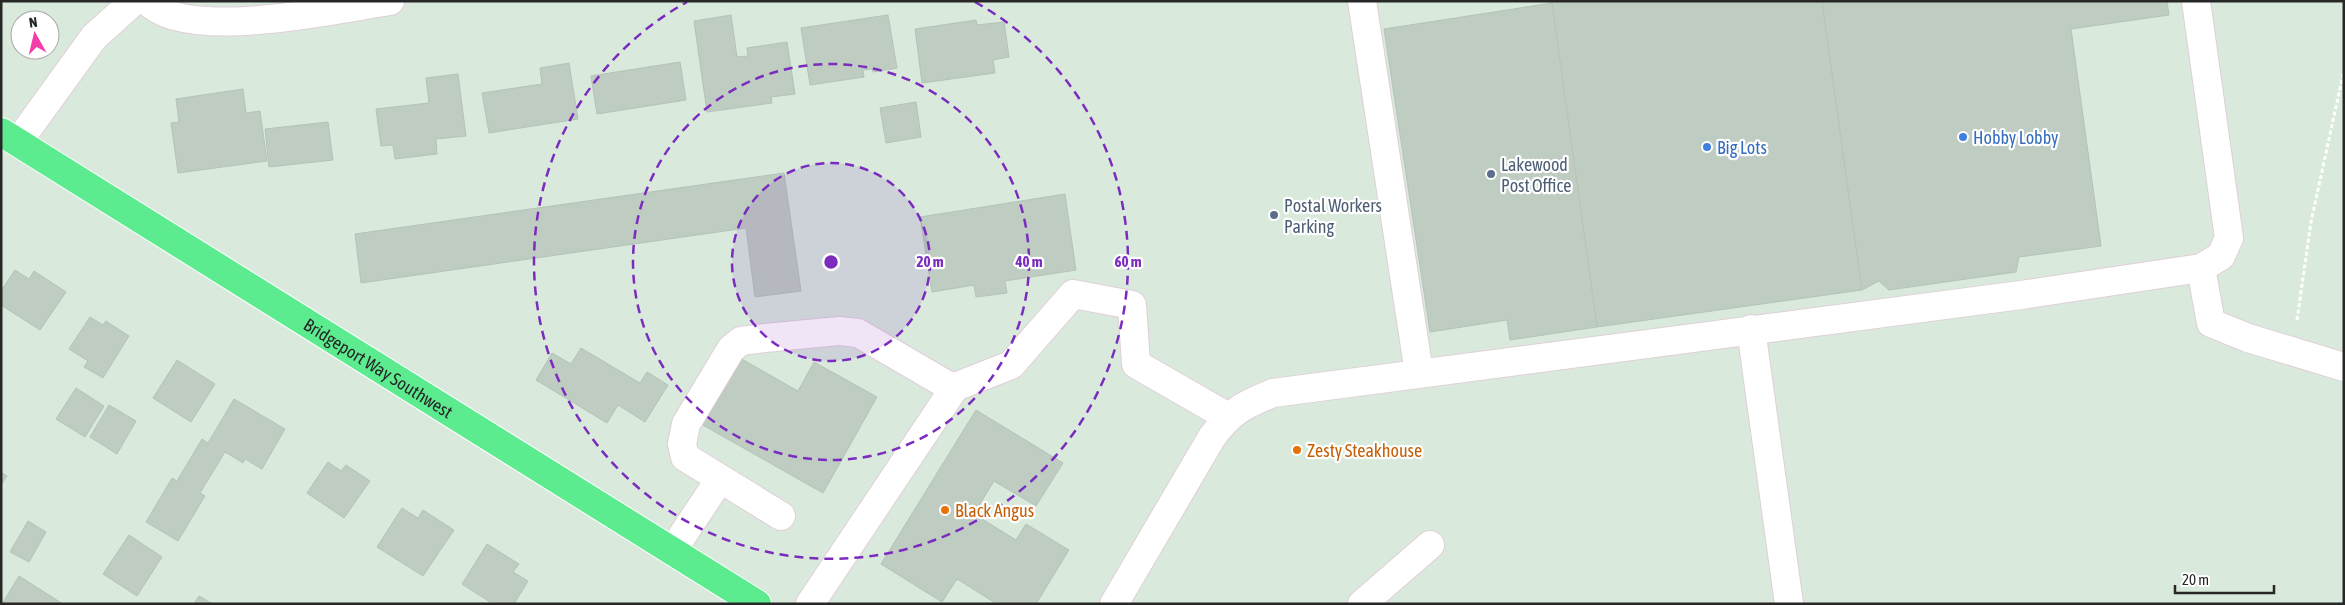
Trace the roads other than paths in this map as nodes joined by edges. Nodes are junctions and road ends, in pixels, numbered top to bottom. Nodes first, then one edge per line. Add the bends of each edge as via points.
1 (134, 1) edge
2 (147, 1) edge
3 (390, 1) edge
4 (1362, 1) edge
5 (2196, 1) edge
6 (9, 137) edge
7 (2201, 268) junction
8 (1751, 330) junction
9 (2344, 367) edge
10 (1419, 373) junction
11 (954, 389) junction
12 (1228, 417) junction
13 (720, 479) junction
14 (781, 516) dead end
15 (1430, 545) dead end
16 (672, 551) junction
17 (757, 604) edge
18 (810, 604) edge
19 (1114, 604) edge
20 (1362, 604) edge
21 (1789, 604) edge

1 - 6 street via 94,37
2 - 3 street via 173,17 203,22 234,22
4 - 10 street
5 - 7 street via 2229,238 2220,256
6 - 16 main road, Bridgeport Way Southwest
7 - 8 street
7 - 9 street via 2210,322 2248,338
8 - 10 street
8 - 21 street
10 - 12 street via 1273,393 1244,405
11 - 12 street via 1011,365 1073,294 1132,305 1136,364
11 - 13 street via 858,333 839,331 741,342 731,349 686,424 682,444 685,457
11 - 18 street
12 - 19 street via 1212,437
13 - 14 street
13 - 16 street
15 - 20 street
16 - 17 main road, Bridgeport Way Southwest

